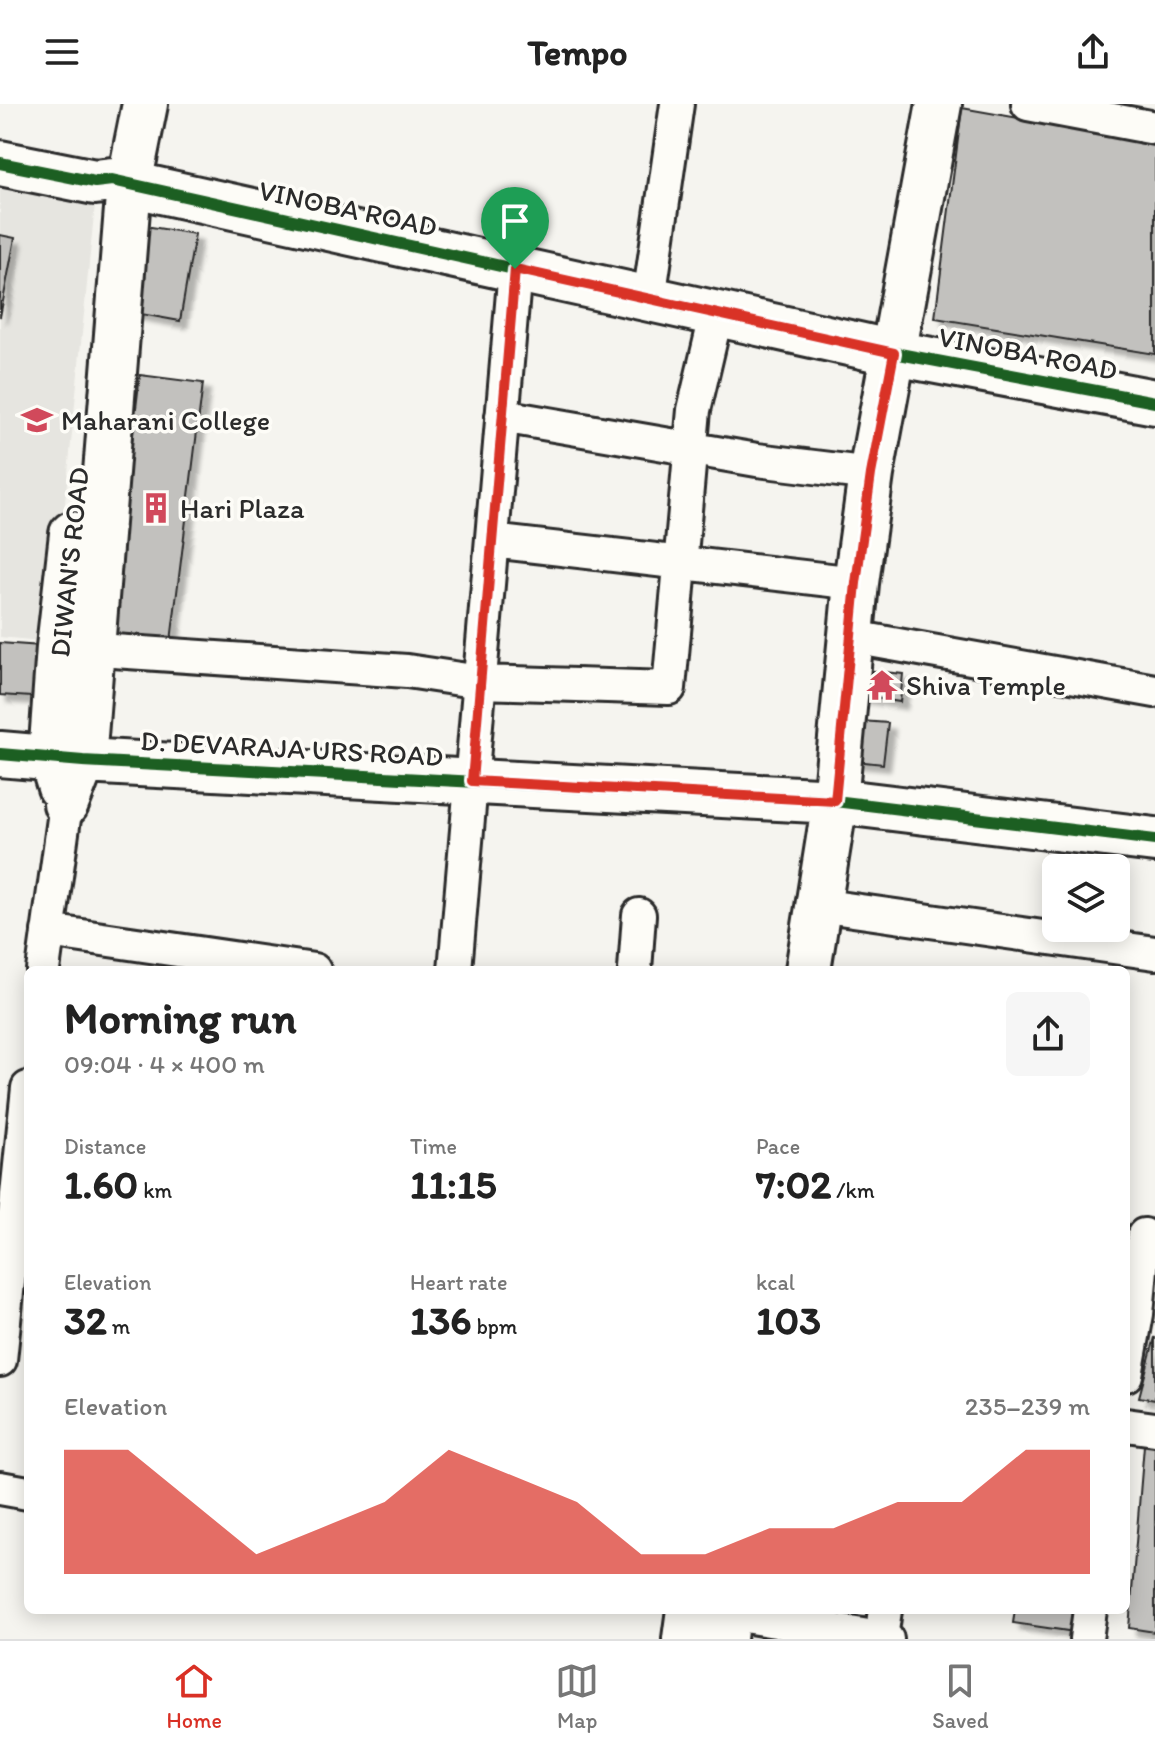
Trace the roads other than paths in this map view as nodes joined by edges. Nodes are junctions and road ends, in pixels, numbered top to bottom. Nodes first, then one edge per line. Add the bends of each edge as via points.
1 (118, 104) edge
2 (145, 104) edge
3 (677, 104) edge
4 (939, 104) edge
5 (1045, 106) edge
6 (1155, 128) edge
7 (0, 144) edge
8 (0, 163) edge
9 (121, 182) junction
10 (515, 269) junction
11 (649, 299) junction
12 (717, 312) junction
13 (894, 353) junction
14 (1155, 402) edge
15 (502, 416) junction
16 (690, 448) junction
17 (871, 474) junction
18 (492, 541) junction
19 (679, 563) junction
20 (856, 583) junction
21 (853, 637) junction
22 (75, 648) junction
23 (480, 682) junction
24 (1155, 691) edge
25 (0, 754) edge
26 (67, 760) junction
27 (472, 781) junction
28 (835, 801) junction
29 (66, 804) joint
30 (1155, 840) edge
31 (818, 905) junction
32 (639, 915) dead end
33 (48, 931) junction
34 (1155, 953) edge
35 (44, 966) edge
36 (287, 966) edge
37 (455, 966) edge
38 (635, 966) edge
39 (809, 966) edge
40 (24, 1127) edge
41 (1142, 1235) edge
42 (1146, 1315) edge
43 (0, 1360) edge
44 (1130, 1363) edge
45 (1130, 1426) edge
46 (1155, 1429) edge
47 (0, 1488) edge
48 (24, 1492) edge
49 (884, 1614) edge
50 (1089, 1614) edge
51 (715, 1617) edge
52 (881, 1638) edge
53 (685, 1639) edge
54 (887, 1639) edge
55 (1086, 1639) edge

1 - 9 street, DIWAN'S ROAD via 111,153
2 - 9 street
3 - 11 street
4 - 13 street
5 - 6 street
7 - 9 street, VINOBA ROAD via 99,165
8 - 9 street, VINOBA ROAD via 95,182
9 - 10 street, VINOBA ROAD
9 - 22 street, DIWAN'S ROAD
10 - 11 street, VINOBA ROAD
10 - 15 street
11 - 12 street, VINOBA ROAD
12 - 13 street, VINOBA ROAD
12 - 16 street
13 - 14 street, VINOBA ROAD
13 - 17 street
15 - 16 street
15 - 18 street
16 - 17 street
16 - 19 street
17 - 20 street
18 - 19 street
18 - 23 street
19 - 20 street
19 - 23 street via 669,688
20 - 21 street
21 - 24 street
21 - 28 street
22 - 23 street via 407,671
22 - 26 street, DIWAN'S ROAD
23 - 27 street
25 - 26 street, D. DEVARAJA URS ROAD
26 - 27 street, D. DEVARAJA URS ROAD
26 - 29 street, DIWAN'S ROAD
27 - 28 street, D. DEVARAJA URS ROAD
27 - 37 street
28 - 30 street, D. DEVARAJA URS ROAD
28 - 31 street
29 - 33 street
31 - 34 street
31 - 39 street
32 - 38 street
33 - 35 street
33 - 36 street
40 - 43 street
41 - 42 street
42 - 44 street
45 - 46 street
47 - 48 street
49 - 52 street
50 - 55 street
51 - 52 street
51 - 53 street
52 - 54 street

